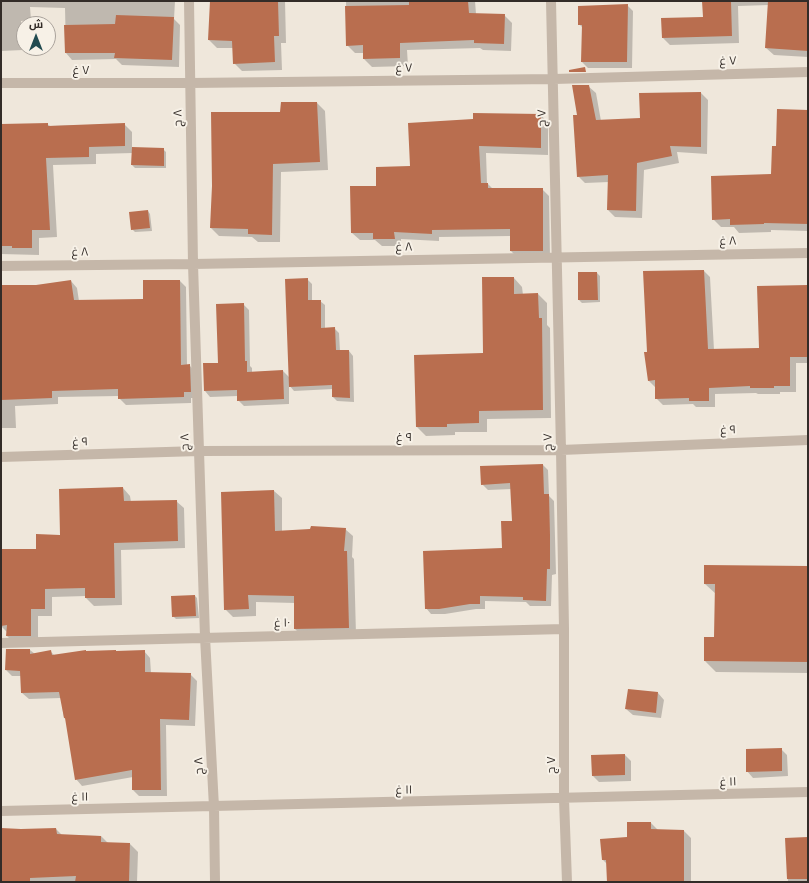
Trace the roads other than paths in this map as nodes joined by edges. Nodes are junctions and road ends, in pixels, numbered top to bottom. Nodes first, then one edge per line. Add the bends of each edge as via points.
1 (189, 1) edge
2 (551, 1) edge
3 (808, 72) edge
4 (554, 79) junction
5 (1, 83) edge
6 (190, 83) junction
7 (808, 253) edge
8 (557, 257) junction
9 (194, 264) junction
10 (1, 266) edge
11 (808, 440) edge
12 (561, 450) junction
13 (199, 452) junction
14 (1, 457) edge
15 (564, 630) junction
16 (205, 637) junction
17 (1, 643) edge
18 (808, 792) edge
19 (564, 799) junction
20 (214, 807) junction
21 (1, 812) edge
22 (215, 882) edge
23 (567, 882) edge

1 - 6 street, ٨ ج
2 - 4 street, ٧ ج
3 - 4 street, ٧ غ
4 - 6 street, ٧ غ
4 - 8 street, ٧ ج
5 - 6 street, ٧ غ
6 - 9 street, ٨ ج
7 - 8 street, ٨ غ
8 - 9 street, ٨ غ
8 - 12 street, ٧ ج
9 - 10 street, ٨ غ
9 - 13 street, ٨ ج
11 - 12 street, ٩ غ
12 - 13 street, ٩ غ
12 - 15 street, ٧ ج
13 - 14 street, ٩ غ
13 - 16 street, ٨ ج
15 - 16 street, ١٠ غ
15 - 19 street, ٧ ج
16 - 17 street, ١٠ غ
16 - 20 street, ٨ ج
18 - 19 street, ١١ غ
19 - 20 street, ١١ غ
19 - 23 street, ٧ ج
20 - 21 street, ١١ غ
20 - 22 street, ٨ ج

